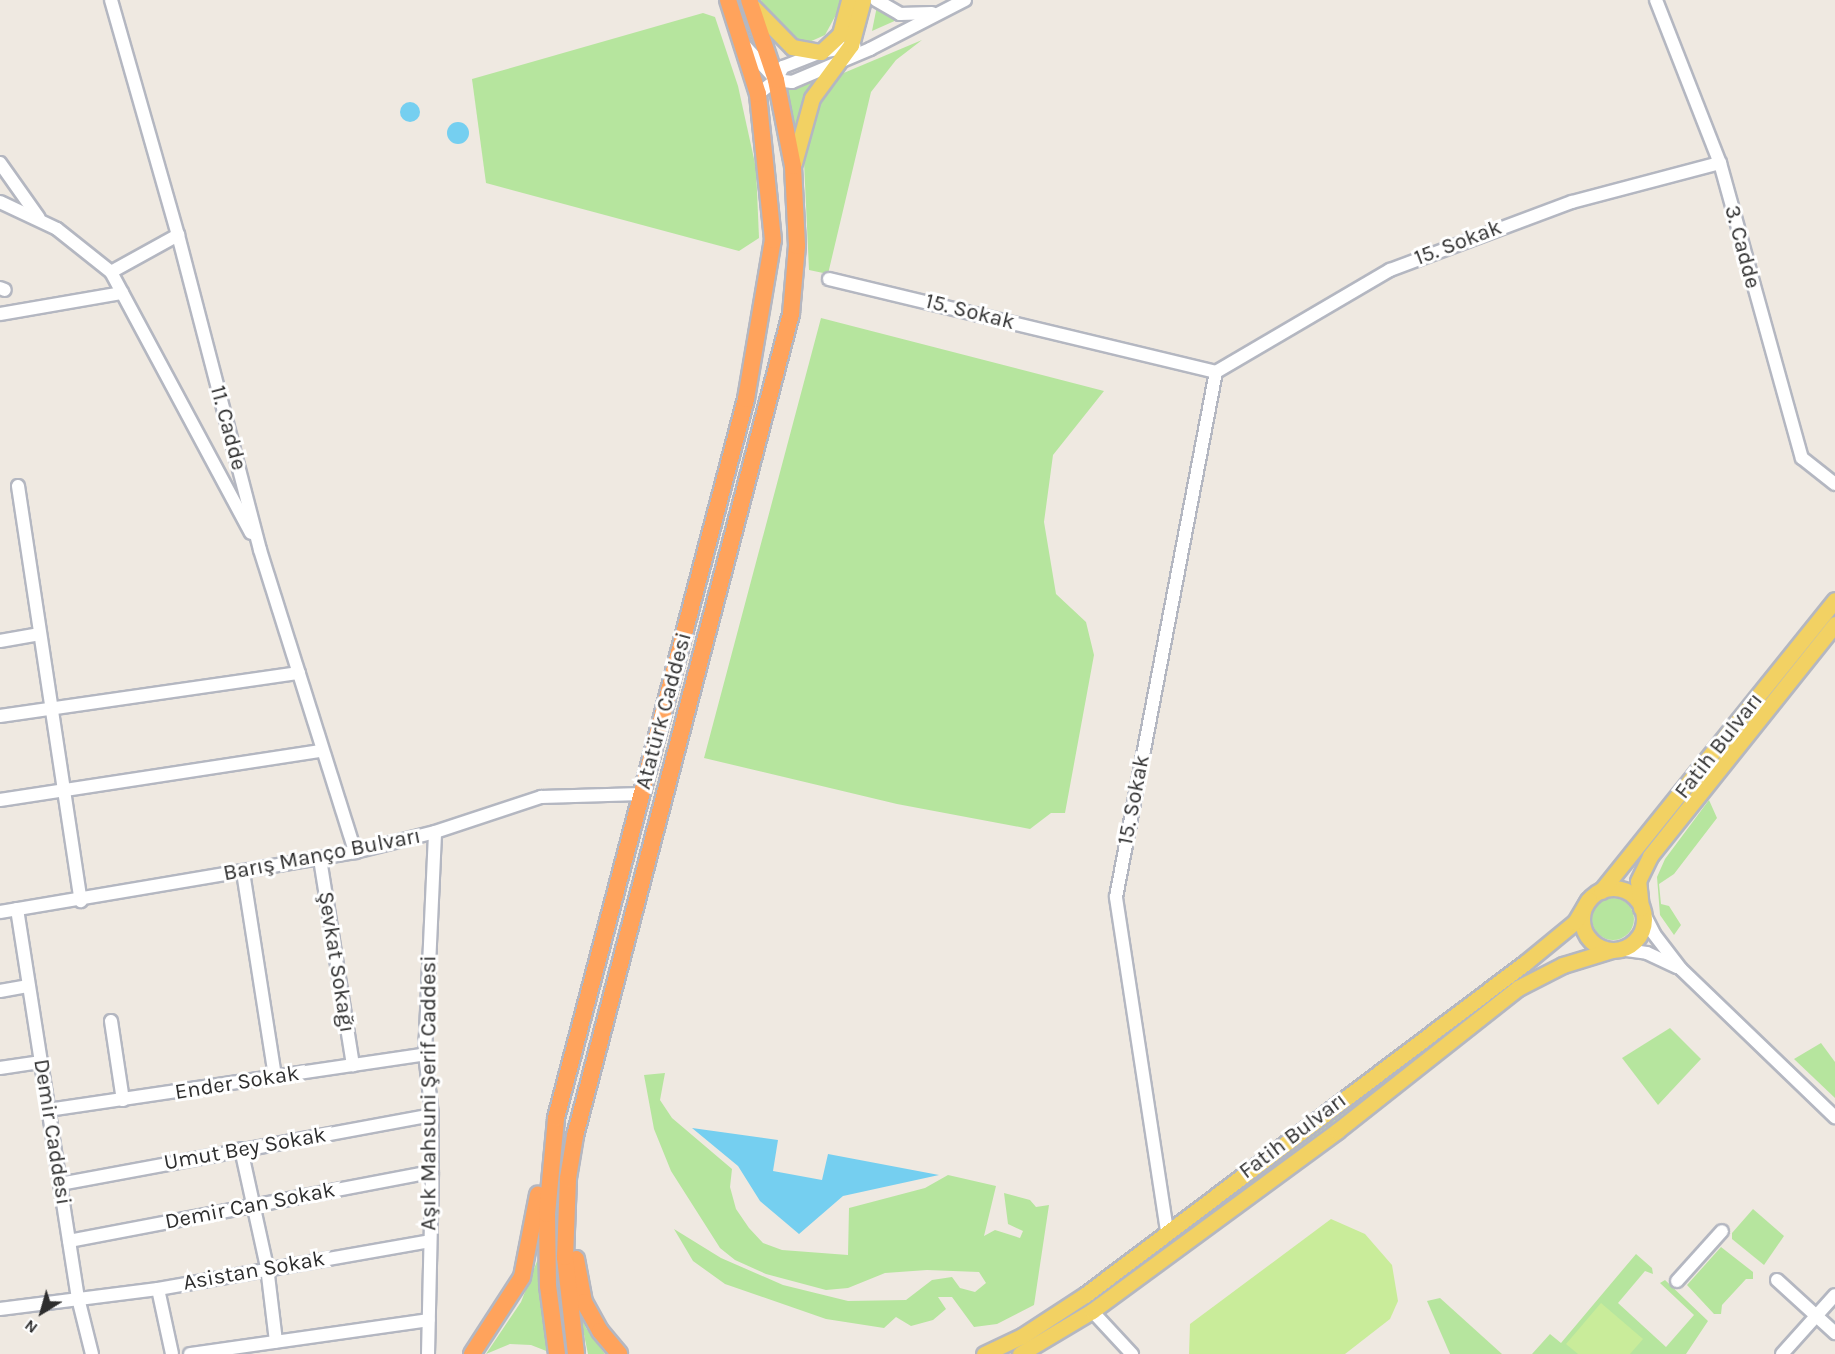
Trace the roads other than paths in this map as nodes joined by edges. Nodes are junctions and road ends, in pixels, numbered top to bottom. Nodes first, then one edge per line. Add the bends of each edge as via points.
1 (111, 0) edge
2 (728, 0) edge
3 (849, 0) edge
4 (863, 0) edge
5 (876, 0) edge
6 (965, 0) edge
7 (1656, 0) edge
8 (749, 2) edge
9 (936, 12) junction
10 (846, 39) junction
11 (745, 46) junction
12 (870, 49) junction
13 (821, 52) junction
14 (834, 66) junction
15 (776, 80) junction
16 (758, 94) junction
17 (0, 163) edge
18 (1720, 163) junction
19 (793, 166) junction
20 (0, 202) edge
21 (40, 218) junction
22 (178, 235) junction
23 (111, 272) junction
24 (829, 279) dead end
25 (123, 293) junction
26 (0, 314) edge
27 (1216, 372) junction
28 (1835, 484) edge
29 (18, 486) dead end
30 (260, 550) junction
31 (1835, 600) edge
32 (1835, 624) edge
33 (38, 634) junction
34 (0, 641) edge
35 (299, 673) junction
36 (50, 710) junction
37 (0, 716) edge
38 (322, 751) junction
39 (63, 789) junction
40 (641, 794) junction
41 (0, 800) edge
42 (435, 832) junction
43 (355, 852) junction
44 (320, 859) junction
45 (243, 872) junction
46 (1601, 891) junction
47 (1588, 900) junction
48 (81, 902) junction
49 (1641, 908) junction
50 (17, 909) junction
51 (0, 912) edge
52 (1615, 949) junction
53 (1681, 969) junction
54 (29, 986) junction
55 (0, 991) edge
56 (111, 1021) dead end
57 (424, 1054) junction
58 (40, 1062) junction
59 (353, 1065) junction
60 (0, 1068) edge
61 (275, 1077) junction
62 (123, 1100) junction
63 (48, 1110) junction
64 (432, 1115) junction
65 (1835, 1117) edge
66 (556, 1118) junction
67 (575, 1136) junction
68 (241, 1149) junction
69 (432, 1172) junction
70 (60, 1184) junction
71 (251, 1205) junction
72 (1722, 1230) dead end
73 (1167, 1231) junction
74 (69, 1241) junction
75 (430, 1241) junction
76 (267, 1267) junction
77 (1777, 1280) dead end
78 (1677, 1281) dead end
79 (158, 1289) junction
80 (1835, 1295) edge
81 (78, 1298) junction
82 (0, 1309) edge
83 (1092, 1311) junction
84 (1817, 1316) junction
85 (429, 1320) junction
86 (1835, 1333) edge
87 (276, 1341) junction
88 (92, 1354) edge
89 (172, 1354) edge
90 (190, 1354) edge
91 (428, 1354) edge
92 (472, 1354) edge
93 (556, 1354) edge
94 (576, 1354) edge
95 (619, 1354) edge
96 (984, 1354) edge
97 (1020, 1354) edge
98 (1132, 1354) edge
99 (1782, 1354) edge

1 - 22 street, 11. Cadde
2 - 11 highway
3 - 10 main road
4 - 10 main road
5 - 9 street via 900,14
6 - 9 street
7 - 18 street, 3. Cadde
8 - 13 main road via 775,34 792,47
8 - 15 highway, Atatürk Caddesi
9 - 12 street
10 - 12 street
10 - 13 main road
10 - 14 main road
11 - 15 street
11 - 16 highway
12 - 14 street
13 - 15 street via 783,67
14 - 15 street via 792,82
14 - 19 main road via 812,98
15 - 16 street
15 - 19 highway, Atatürk Caddesi
16 - 40 highway via 773,240 764,297 746,399
17 - 21 street
18 - 27 street, 15. Sokak via 1572,202 1390,270
18 - 28 street, 3. Cadde via 1802,458
19 - 67 highway, Atatürk Caddesi via 796,246 791,314
20 - 21 street
21 - 23 street
22 - 23 street
22 - 30 street, 11. Cadde
23 - 25 street
24 - 27 street, 15. Sokak
25 - 26 street
25 - 30 street
27 - 73 street, 15. Sokak via 1116,897
29 - 33 street
30 - 35 street, 11. Cadde
31 - 46 main road, Fatih Bulvarı
32 - 49 main road via 1650,856 1638,881
33 - 34 street
33 - 36 street
35 - 36 street
35 - 38 street, 11. Cadde
36 - 37 street
36 - 39 street
38 - 39 street via 89,789
38 - 43 street, 11. Cadde
39 - 41 street
39 - 48 street
40 - 42 street, Barış Manço Bulvarı via 541,797
40 - 66 highway
42 - 43 street, Barış Manço Bulvarı
42 - 57 street, Aşık Mahsuni Şerif Caddesi
43 - 44 street, Barış Manço Bulvarı
44 - 45 street, Barış Manço Bulvarı
44 - 59 street, Şevkat Sokağı
45 - 48 street, Barış Manço Bulvarı
45 - 61 street
46 - 47 main road
46 - 49 main road via 1623,890
47 - 52 main road via 1582,919 1584,931 1593,943
47 - 73 main road, Fatih Bulvarı via 1575,922 1525,963
48 - 50 street, Barış Manço Bulvarı
49 - 52 main road via 1643,921 1638,936
49 - 53 street via 1654,934
50 - 51 street, Barış Manço Bulvarı
50 - 54 street, Demir Caddesi
52 - 53 street via 1647,953
52 - 83 main road, Fatih Bulvarı via 1563,965 1518,988 1384,1096
53 - 65 street
54 - 55 street
54 - 58 street, Demir Caddesi
56 - 62 street
57 - 59 street, Ender Sokak
57 - 64 street, Aşık Mahsuni Şerif Caddesi
58 - 60 street
58 - 63 street, Demir Caddesi
59 - 61 street, Ender Sokak
61 - 62 street, Ender Sokak
62 - 63 street, Ender Sokak
63 - 70 street, Demir Caddesi
64 - 68 street, Umut Bey Sokak
64 - 69 street, Aşık Mahsuni Şerif Caddesi
66 - 92 highway via 545,1155 522,1277
66 - 93 highway via 547,1214 548,1286
67 - 94 highway, Atatürk Caddesi via 568,1178 565,1257
67 - 95 highway via 578,1282 590,1315
68 - 70 street, Umut Bey Sokak
68 - 71 street
69 - 71 street, Demir Can Sokak
69 - 75 street, Aşık Mahsuni Şerif Caddesi
70 - 74 street, Demir Caddesi
71 - 74 street, Demir Can Sokak
71 - 76 street
72 - 78 street
73 - 96 main road, Fatih Bulvarı via 1084,1295 1022,1336
74 - 81 street, Demir Caddesi
75 - 76 street, Asistan Sokak
75 - 85 street, Aşık Mahsuni Şerif Caddesi
76 - 79 street, Asistan Sokak
76 - 87 street
77 - 84 street
79 - 81 street, Asistan Sokak
79 - 89 street
80 - 84 street
81 - 82 street, Asistan Sokak
81 - 88 street, Demir Caddesi
83 - 97 main road, Fatih Bulvarı
83 - 98 street
84 - 86 street
84 - 99 street
85 - 87 street
85 - 91 street, Aşık Mahsuni Şerif Caddesi
87 - 90 street

